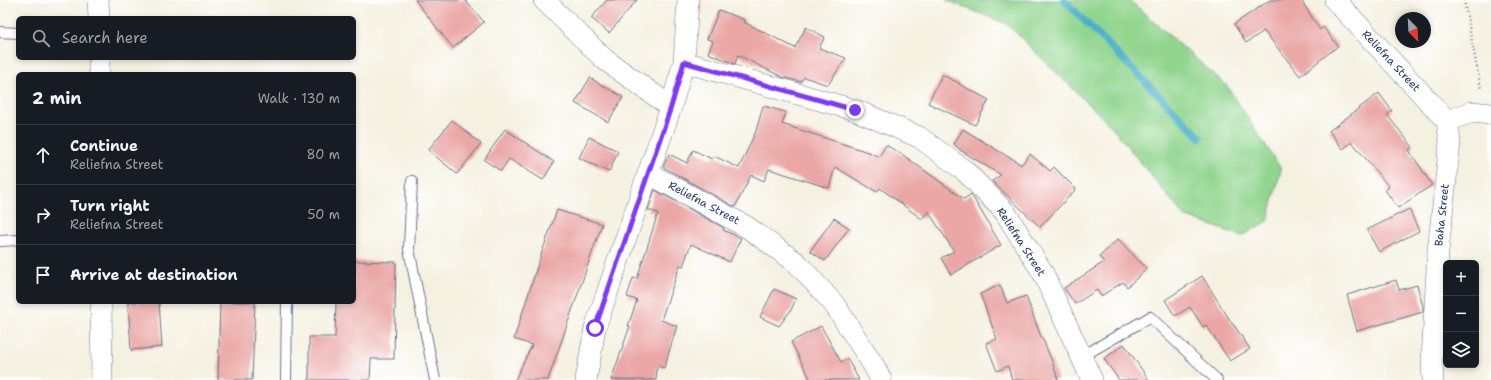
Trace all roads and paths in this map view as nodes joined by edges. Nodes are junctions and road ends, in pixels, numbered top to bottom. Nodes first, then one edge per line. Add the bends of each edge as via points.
1 (98, 0) edge
2 (544, 0) edge
3 (688, 0) edge
4 (1335, 0) edge
5 (1464, 0) edge
6 (98, 16) edge
7 (0, 32) edge
8 (16, 33) edge
9 (99, 60) edge
10 (684, 62) junction
11 (99, 72) edge
12 (1482, 93) dead end
13 (671, 107) junction
14 (1491, 114) edge
15 (1447, 121) junction
16 (648, 173) junction
17 (412, 181) dead end
18 (16, 240) edge
19 (0, 241) edge
20 (101, 304) edge
21 (287, 304) edge
22 (1081, 358) junction
23 (102, 380) edge
24 (286, 380) edge
25 (434, 380) edge
26 (586, 380) edge
27 (881, 380) edge
28 (1092, 380) edge
29 (1217, 380) edge
30 (1432, 380) edge

1 - 6 street
2 - 13 street via 604,59
3 - 10 street
4 - 15 street, Reliefna Street
5 - 12 path
7 - 8 lane
9 - 11 street
10 - 13 street
10 - 22 street, Reliefna Street via 855,110 919,137 965,171 1004,212 1043,273
13 - 16 street
14 - 15 street via 1472,112
15 - 30 street, Baha Street via 1450,142 1438,251
16 - 26 street via 595,328
16 - 27 street, Reliefna Street via 747,227 797,263 834,304
17 - 25 lane via 409,249
18 - 19 lane
20 - 23 street
21 - 24 lane
22 - 28 street, Reliefna Street
22 - 29 lane via 1150,317

